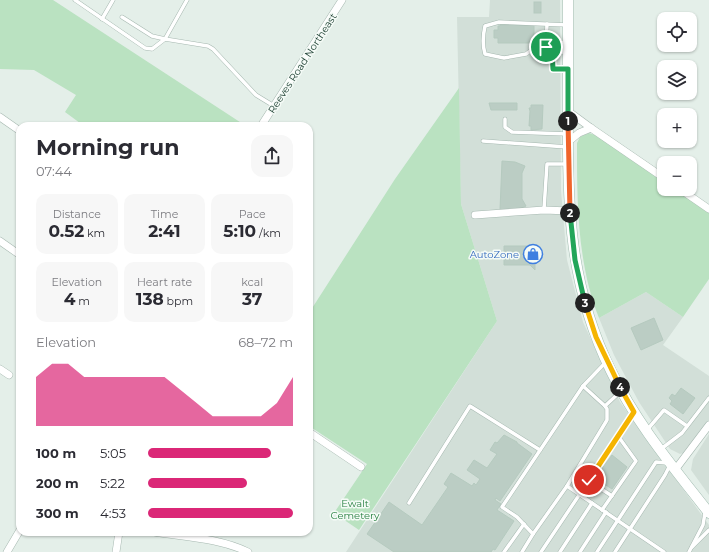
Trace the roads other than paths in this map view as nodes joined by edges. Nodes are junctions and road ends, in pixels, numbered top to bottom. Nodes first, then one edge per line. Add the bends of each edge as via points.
1 (75, 0) edge
2 (113, 0) edge
3 (188, 0) edge
4 (342, 0) edge
5 (568, 0) edge
6 (122, 17) dead end
7 (102, 19) junction
8 (548, 24) junction
9 (568, 25) junction
10 (165, 39) junction
11 (546, 47) junction
12 (568, 47) junction
13 (552, 52) junction
14 (568, 69) junction
15 (274, 106) junction
16 (568, 111) junction
17 (0, 117) edge
18 (505, 119) dead end
19 (264, 122) edge
20 (16, 128) edge
21 (591, 128) junction
22 (483, 141) dead end
23 (568, 141) junction
24 (568, 164) junction
25 (657, 173) edge
26 (690, 196) edge
27 (709, 209) edge
28 (544, 210) junction
29 (569, 211) junction
30 (475, 215) dead end
31 (0, 241) edge
32 (16, 252) edge
33 (606, 361) junction
34 (0, 369) edge
35 (9, 375) dead end
36 (583, 386) junction
37 (621, 391) junction
38 (709, 398) edge
39 (605, 406) junction
40 (634, 412) junction
41 (709, 425) edge
42 (687, 426) junction
43 (647, 430) junction
44 (313, 435) edge
45 (618, 436) junction
46 (661, 449) junction
47 (540, 450) junction
48 (673, 466) junction
49 (360, 467) dead end
50 (589, 480) junction
51 (567, 486) junction
52 (579, 495) junction
53 (612, 496) junction
54 (410, 503) dead end
55 (592, 503) junction
56 (701, 503) junction
57 (602, 510) junction
58 (606, 512) junction
59 (709, 513) edge
60 (618, 520) junction
61 (524, 524) junction
62 (630, 529) junction
63 (709, 530) edge
64 (534, 534) junction
65 (16, 536) edge
66 (118, 536) edge
67 (181, 536) edge
68 (690, 550) edge
69 (7, 552) edge
70 (116, 552) edge
71 (248, 552) edge
72 (504, 552) edge
73 (522, 552) edge
74 (541, 552) edge
75 (560, 552) edge
76 (580, 552) edge
77 (597, 552) edge
78 (615, 552) edge
79 (664, 552) edge

1 - 7 lane
2 - 7 lane
3 - 10 lane
4 - 15 street, Reeves Road Northeast
5 - 9 main road
6 - 10 lane via 152,36
7 - 10 lane via 145,48 152,49
8 - 9 lane
8 - 11 lane
8 - 11 lane via 499,22 486,26 483,34 485,54 504,58 526,54 533,48
9 - 12 main road
10 - 15 lane via 213,49 256,95
11 - 12 lane via 550,43
11 - 13 lane
12 - 13 lane
12 - 14 main road
13 - 14 lane via 553,69
14 - 16 main road
15 - 19 street, Reeves Road Northeast
16 - 21 street
16 - 23 main road
17 - 20 street
18 - 23 lane via 505,127 512,132
21 - 23 street
21 - 25 street
22 - 23 lane
23 - 24 main road
24 - 28 lane via 546,164
24 - 29 main road
26 - 27 street
28 - 29 street
28 - 30 street
29 - 33 main road via 580,286
31 - 32 street
33 - 36 lane
33 - 37 main road
34 - 35 street
36 - 39 lane
36 - 47 lane
37 - 39 lane
37 - 40 main road
38 - 42 lane
39 - 51 lane via 608,415 604,426
40 - 43 main road
40 - 45 lane
41 - 48 street
42 - 43 lane via 664,410
42 - 46 lane
43 - 46 main road
44 - 49 street
45 - 50 lane
45 - 53 lane via 636,461
46 - 48 main road
47 - 54 lane via 470,406
47 - 61 lane via 502,507
48 - 56 main road
48 - 60 lane via 656,462
48 - 62 lane
50 - 52 lane
50 - 53 lane
51 - 52 lane
51 - 64 lane
52 - 55 lane
52 - 74 lane
53 - 57 lane
55 - 57 lane
55 - 75 lane
56 - 59 main road
56 - 68 lane via 705,519
57 - 58 lane
58 - 60 lane
58 - 76 lane
60 - 62 lane
60 - 77 lane
61 - 64 lane
61 - 72 lane
62 - 78 lane
62 - 79 lane
63 - 68 lane
64 - 73 lane
65 - 69 street
66 - 70 street
67 - 71 street via 215,541

